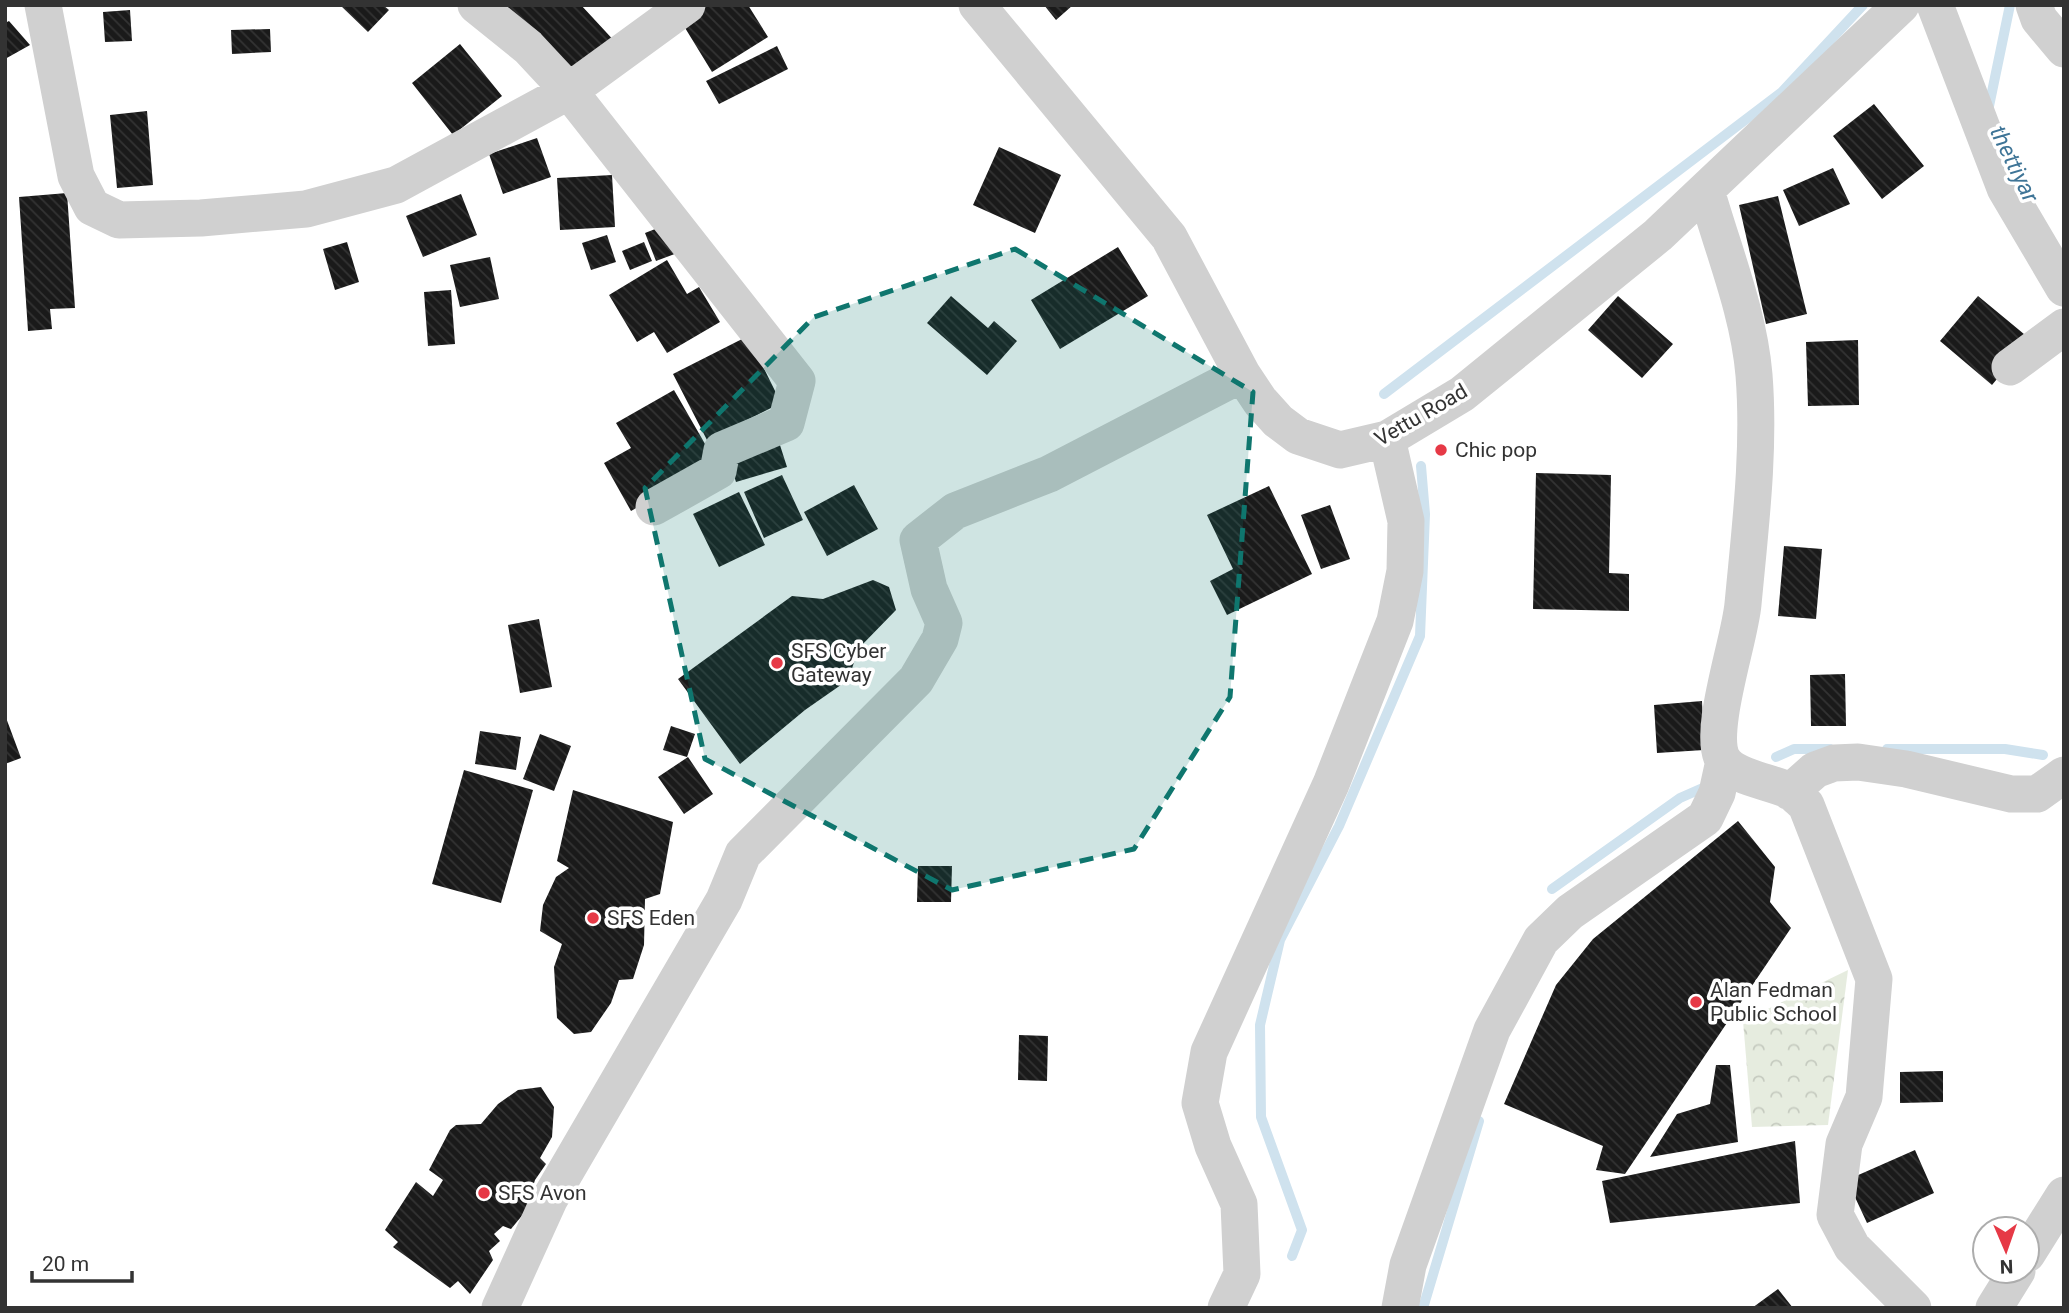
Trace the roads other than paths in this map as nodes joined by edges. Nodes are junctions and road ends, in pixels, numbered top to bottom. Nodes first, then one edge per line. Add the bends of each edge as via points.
1 (43, 5) edge
2 (476, 5) edge
3 (687, 5) edge
4 (977, 5) edge
5 (1901, 5) edge
6 (1935, 5) edge
7 (2035, 5) edge
8 (2064, 48) edge
9 (569, 90) junction
10 (1706, 190) junction
11 (2064, 288) edge
12 (2064, 327) edge
13 (2010, 367) dead end
14 (1242, 374) junction
15 (1387, 439) junction
16 (654, 507) dead end
17 (1724, 761) junction
18 (2064, 775) edge
19 (1790, 792) junction
20 (2064, 1195) edge
21 (2041, 1232) edge
22 (2008, 1285) edge
23 (500, 1308) edge
24 (1226, 1308) edge
25 (1400, 1308) edge
26 (1913, 1308) edge
27 (1994, 1308) edge

1 - 9 street via 76,176 92,207 119,220 306,209 396,185
2 - 9 street via 528,47
3 - 9 street
4 - 14 street, Vettu Road via 1169,237
5 - 10 street, Vettu Road
6 - 11 street via 2006,188
7 - 8 street via 2039,19
9 - 16 street via 797,381 786,423 722,450 718,471
10 - 15 street, Vettu Road via 1462,394
10 - 17 street via 1741,309 1754,374 1753,505 1741,622 1719,721 1717,742
12 - 13 street
14 - 15 street, Vettu Road via 1278,421 1318,445 1340,450
14 - 23 street via 1049,474 955,512 918,540 929,589 944,623 940,639 916,680 743,854 724,900 549,1200
15 - 24 street via 1406,521 1405,571 1395,621 1331,784 1209,1052 1200,1103 1213,1146 1240,1204 1242,1273
17 - 19 street via 1739,772
17 - 25 street via 1705,818 1570,912 1541,940 1492,1030 1409,1265
18 - 19 street via 2037,794 2011,794 1906,769 1834,763 1815,770
19 - 26 street via 1806,805 1874,979 1864,1097 1844,1144 1835,1215 1852,1247
20 - 21 street
22 - 27 street

